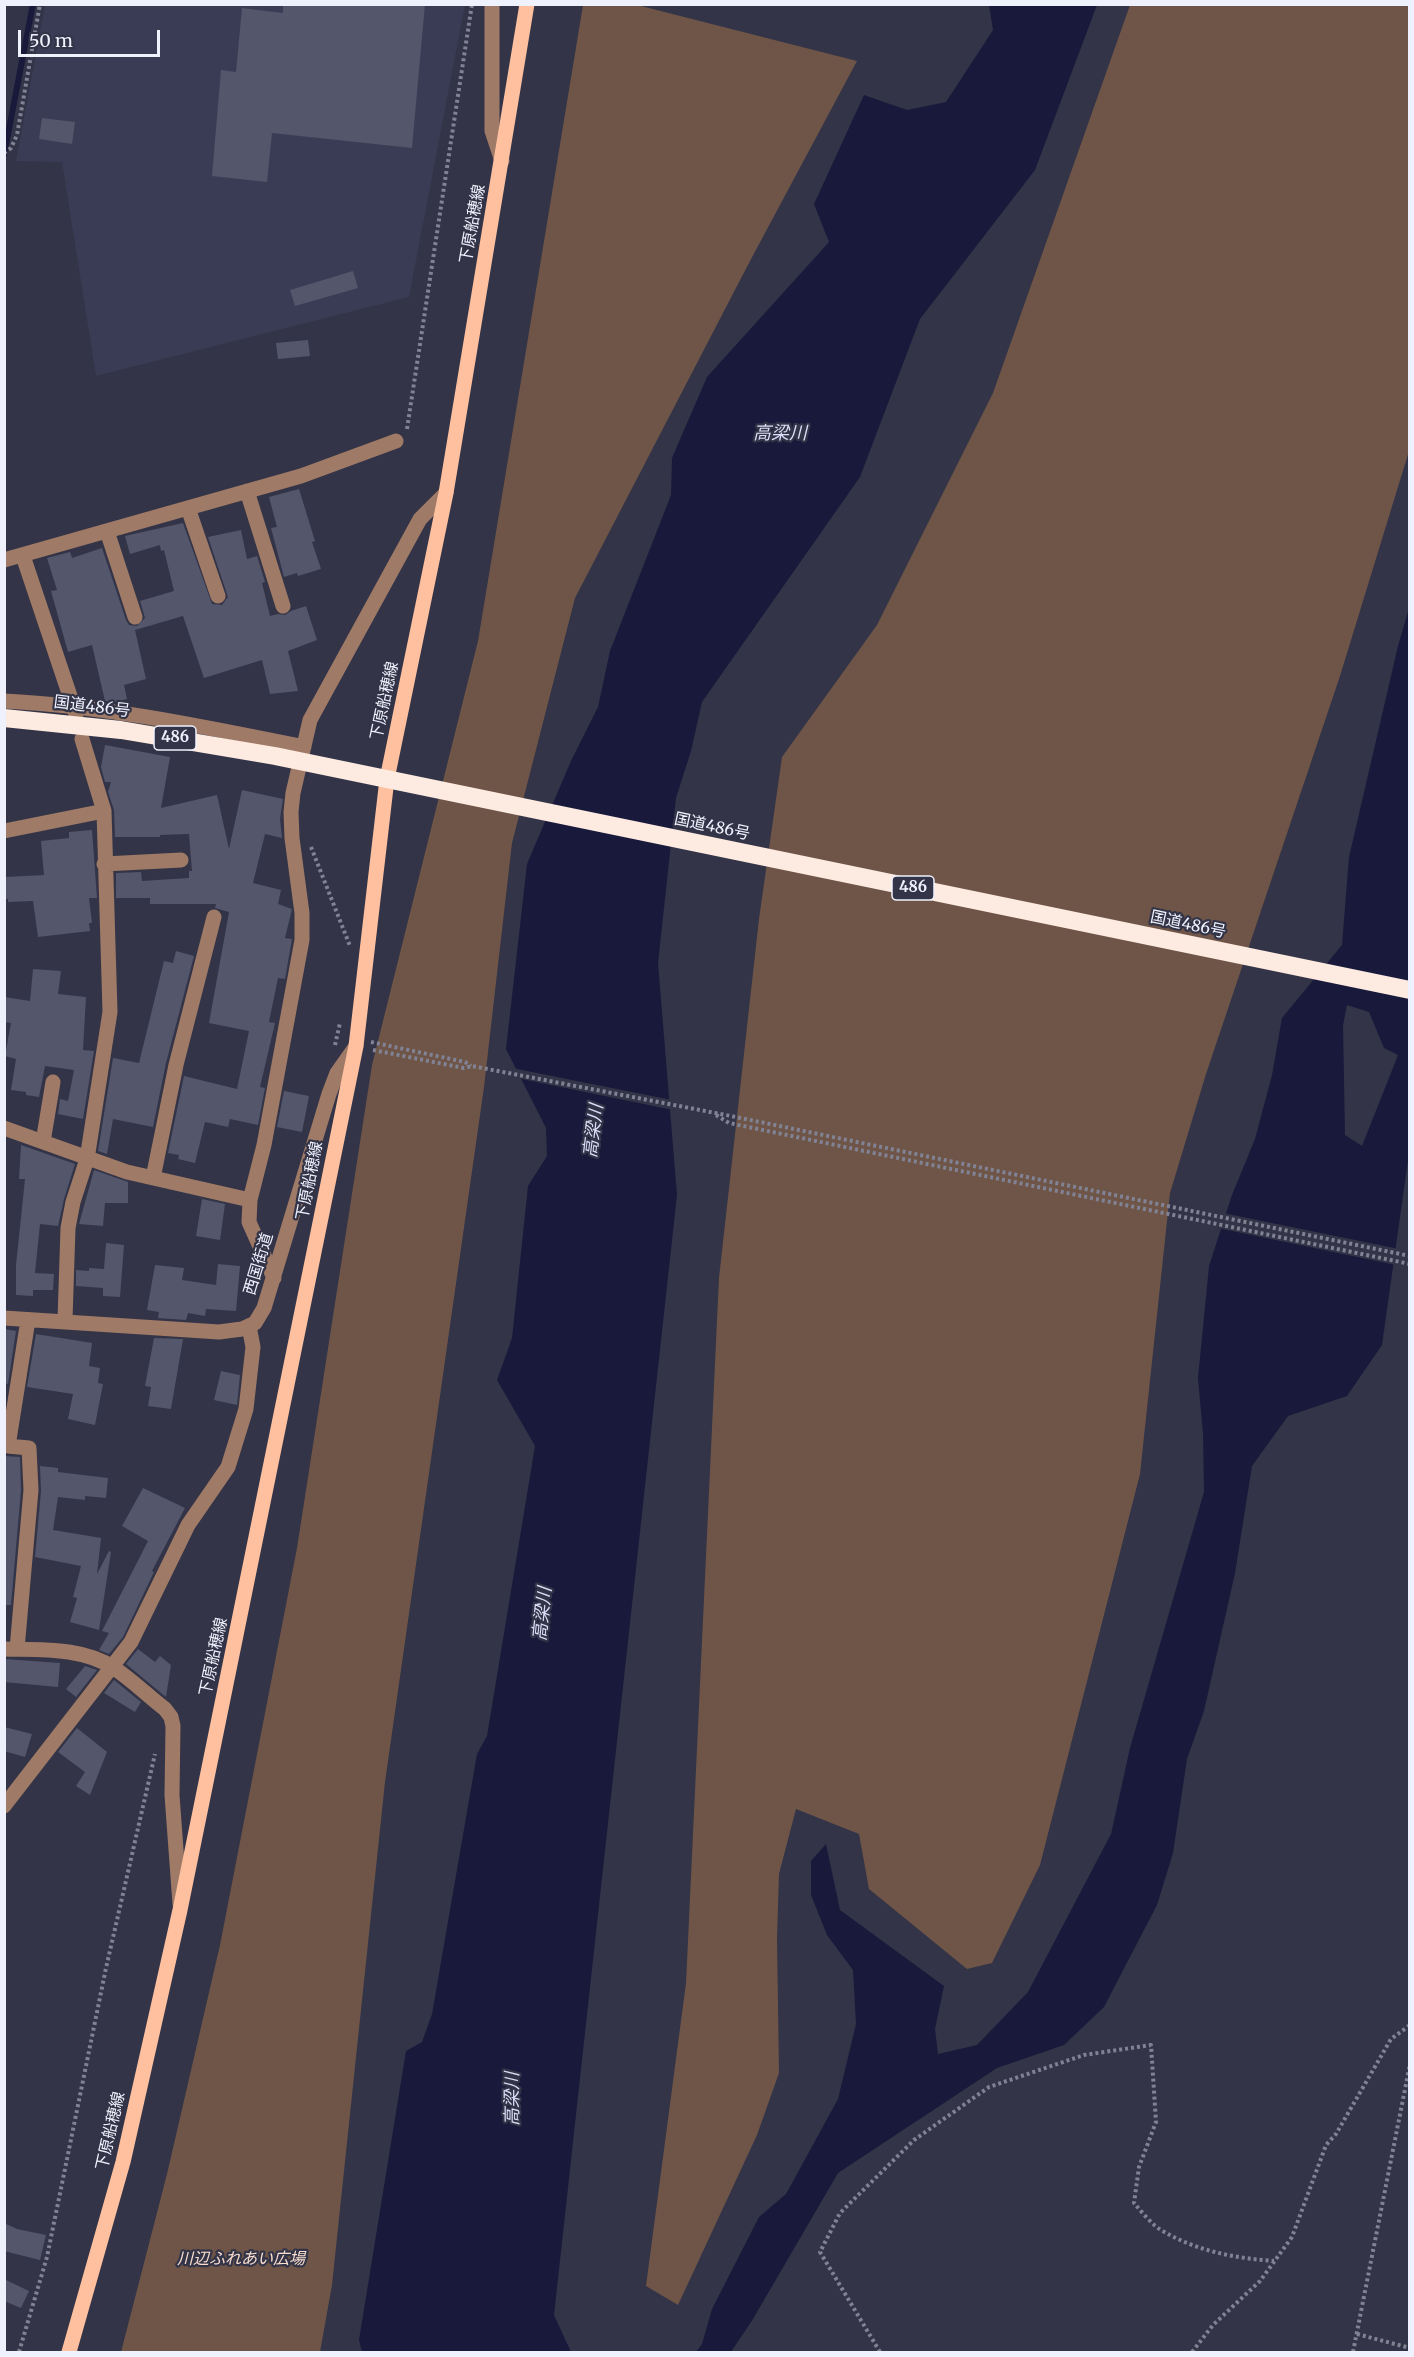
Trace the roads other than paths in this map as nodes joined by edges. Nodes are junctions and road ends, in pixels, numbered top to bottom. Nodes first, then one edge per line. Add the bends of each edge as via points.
1 (492, 4) edge
2 (527, 4) edge
3 (502, 161) junction
4 (396, 441) road end
5 (247, 491) junction
6 (446, 493) junction
7 (188, 508) junction
8 (107, 531) junction
9 (23, 556) junction
10 (4, 560) edge
11 (219, 596) dead end
12 (283, 606) dead end
13 (135, 617) dead end
14 (4, 701) edge
15 (75, 710) junction
16 (4, 718) edge
17 (82, 739) dead end
18 (304, 747) junction
19 (387, 779) junction
20 (104, 811) junction
21 (4, 831) edge
22 (181, 860) dead end
23 (104, 864) junction
24 (214, 917) dead end
25 (1410, 990) edge
26 (356, 1046) junction
27 (53, 1083) dead end
28 (4, 1128) edge
29 (44, 1142) junction
30 (87, 1159) junction
31 (153, 1178) junction
32 (250, 1200) junction
33 (274, 1278) junction
34 (4, 1318) edge
35 (28, 1320) junction
36 (65, 1320) junction
37 (249, 1326) junction
38 (11, 1649) edge
39 (112, 1667) junction
40 (4, 1806) edge
41 (180, 1910) junction
42 (69, 2352) edge

1 - 3 street via 492,131
2 - 3 main road, 下原船穂線
3 - 6 main road, 下原船穂線
4 - 5 street
5 - 7 street
5 - 12 street
6 - 18 street via 420,519 310,720
6 - 19 main road, 下原船穂線
7 - 8 street
7 - 11 street
8 - 9 street
8 - 13 street
9 - 10 street
9 - 15 street
14 - 15 street
15 - 18 street via 155,719
16 - 19 highway, 国道486号 / 486 via 204,742
17 - 20 street
18 - 32 street via 291,812 303,913 302,940
19 - 25 highway, 国道486号 / 486
19 - 26 main road, 下原船穂線
20 - 21 street
20 - 23 street
22 - 23 street
23 - 30 street via 110,1012
24 - 31 street via 176,1065
26 - 33 street, 西国街道 via 337,1073 329,1094
26 - 41 main road, 下原船穂線
27 - 29 street
28 - 29 street
29 - 30 street
30 - 31 street
30 - 36 street via 68,1228
31 - 32 street
32 - 33 street via 249,1222
33 - 37 street, 西国街道 via 264,1308
34 - 35 street
35 - 36 street
35 - 38 street via 8,1446 29,1448 31,1462
36 - 37 street via 219,1332
37 - 39 street via 253,1347 246,1409 228,1467 188,1525 131,1642
38 - 39 street via 61,1651
39 - 40 street
39 - 41 street via 171,1717
41 - 42 main road, 下原船穂線 via 123,2162

